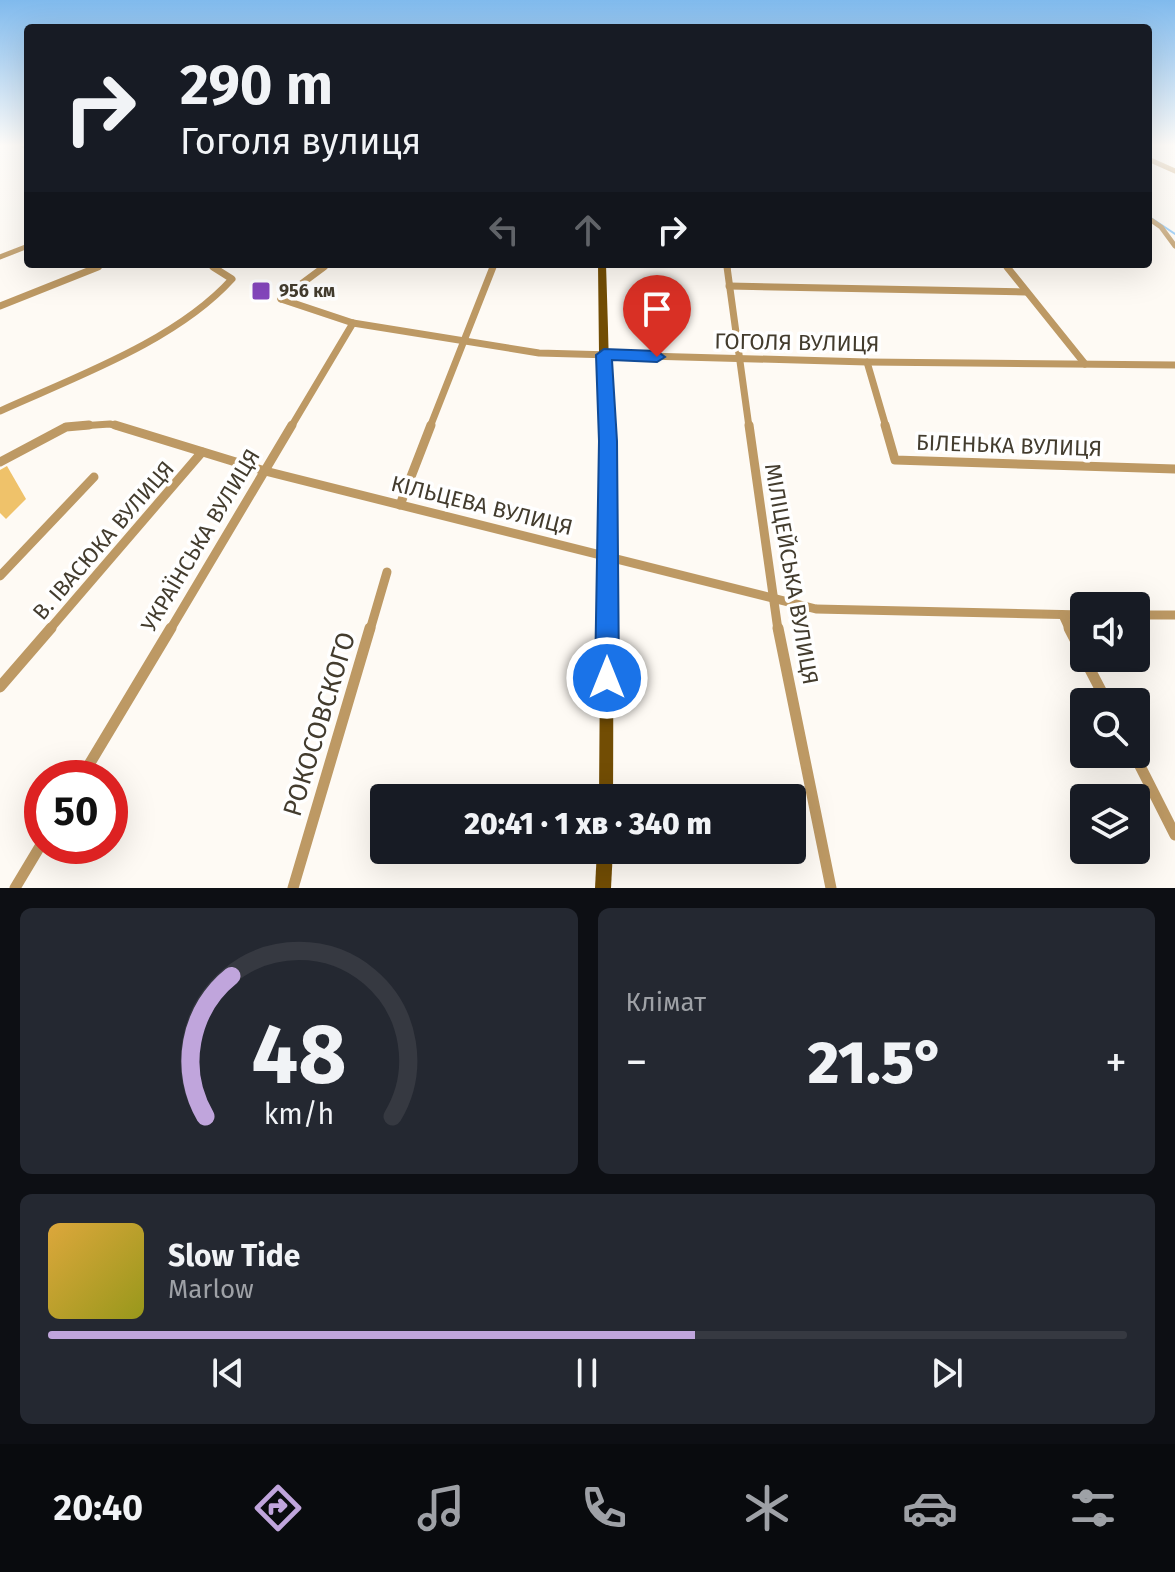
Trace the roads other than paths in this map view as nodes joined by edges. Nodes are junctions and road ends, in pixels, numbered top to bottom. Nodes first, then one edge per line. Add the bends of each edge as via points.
1 (1152, 221) edge
2 (1175, 246) edge
3 (24, 248) edge
4 (0, 257) edge
5 (96, 268) edge
6 (214, 268) edge
7 (324, 268) edge
8 (493, 268) edge
9 (602, 268) edge
10 (727, 268) edge
11 (1007, 268) edge
12 (729, 286) junction
13 (1026, 292) junction
14 (0, 306) edge
15 (353, 323) junction
16 (465, 343) junction
17 (604, 355) junction
18 (738, 359) junction
19 (867, 362) junction
20 (1085, 364) junction
21 (1175, 365) edge
22 (0, 411) edge
23 (202, 452) junction
24 (0, 462) edge
25 (1175, 469) edge
26 (265, 471) junction
27 (94, 477) dead end
28 (400, 505) junction
29 (606, 555) junction
30 (387, 572) dead end
31 (0, 576) edge
32 (772, 598) junction
33 (1063, 615) junction
34 (1070, 615) edge
35 (1150, 615) edge
36 (1175, 615) edge
37 (1070, 629) edge
38 (0, 687) edge
39 (92, 760) edge
40 (1141, 768) edge
41 (606, 784) edge
42 (1175, 835) edge
43 (29, 864) edge
44 (604, 864) edge
45 (15, 888) edge
46 (293, 888) edge
47 (603, 888) edge
48 (831, 888) edge

1 - 2 street
3 - 4 street
5 - 14 street
6 - 22 street via 232,279 225,291 181,321
7 - 15 street, ГОГОЛЯ ВУЛИЦЯ via 281,299
8 - 16 street
9 - 17 main road
10 - 12 street, МІЛІЦЕЙСЬКА ВУЛИЦЯ
11 - 13 street
12 - 13 street
12 - 18 street, МІЛІЦЕЙСЬКА ВУЛИЦЯ
13 - 20 street
15 - 16 street, ГОГОЛЯ ВУЛИЦЯ
15 - 26 street, УКРАЇНСЬКА ВУЛИЦЯ
16 - 17 street, ГОГОЛЯ ВУЛИЦЯ
16 - 28 street
17 - 18 street, ГОГОЛЯ ВУЛИЦЯ
17 - 29 main road
18 - 19 street, ГОГОЛЯ ВУЛИЦЯ
18 - 32 street, МІЛІЦЕЙСЬКА ВУЛИЦЯ
19 - 20 street, ГОГОЛЯ ВУЛИЦЯ
19 - 25 street, БІЛЕНЬКА ВУЛИЦЯ via 895,460
20 - 21 street, ГОГОЛЯ ВУЛИЦЯ
23 - 24 street, КІЛЬЦЕВА ВУЛИЦЯ via 114,425 66,427
23 - 26 street, КІЛЬЦЕВА ВУЛИЦЯ
23 - 38 street, В. ІВАСЮКА ВУЛИЦЯ
26 - 28 street, КІЛЬЦЕВА ВУЛИЦЯ
26 - 39 street, УКРАЇНСЬКА ВУЛИЦЯ
27 - 31 street
28 - 29 street, КІЛЬЦЕВА ВУЛИЦЯ
29 - 32 street, КІЛЬЦЕВА ВУЛИЦЯ
29 - 41 main road
30 - 46 street, РОКОСОВСКОГО
32 - 33 street, КІЛЬЦЕВА ВУЛИЦЯ via 816,609
32 - 48 street, МІЛІЦЕЙСЬКА ВУЛИЦЯ
33 - 34 street, КІЛЬЦЕВА ВУЛИЦЯ
33 - 37 street
35 - 36 street
40 - 42 street
43 - 45 street
44 - 47 main road

